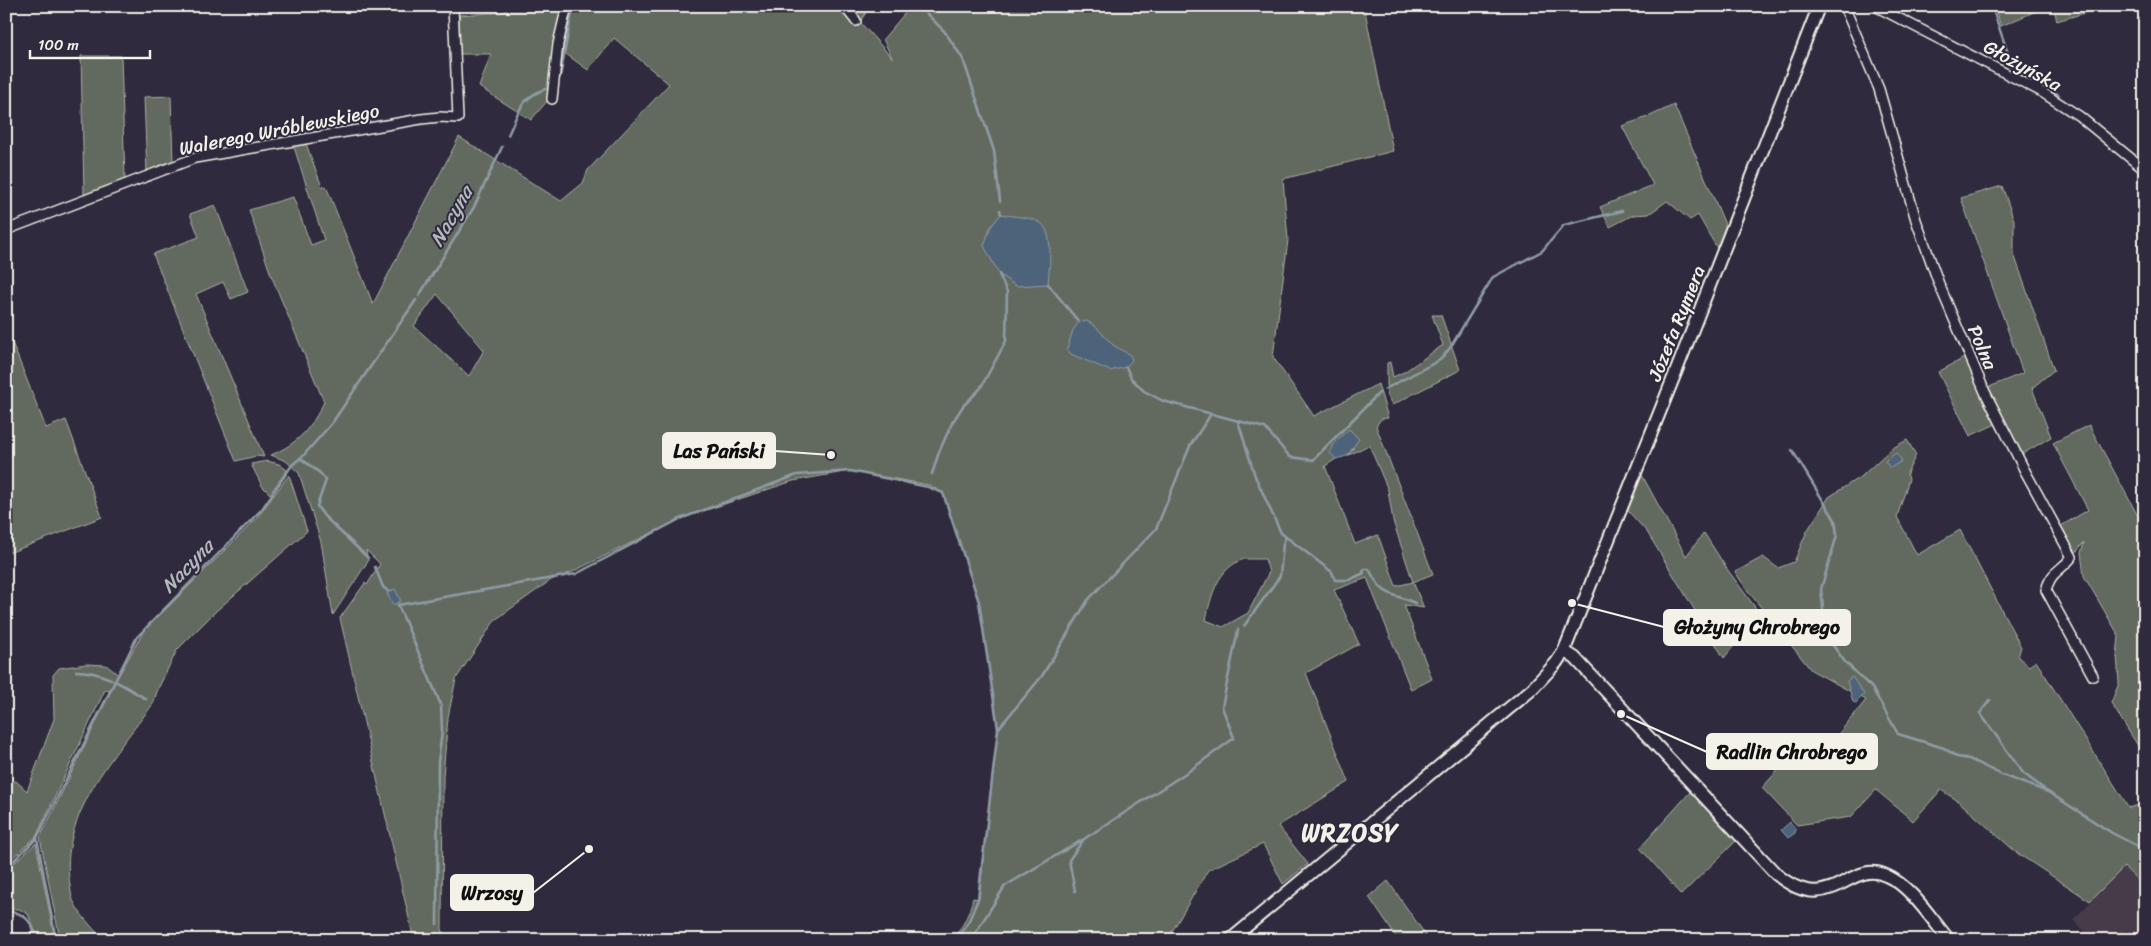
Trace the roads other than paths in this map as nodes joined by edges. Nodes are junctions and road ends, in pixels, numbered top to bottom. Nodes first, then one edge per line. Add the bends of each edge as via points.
1 (453, 6) edge
2 (567, 6) edge
3 (844, 6) edge
4 (1819, 6) edge
5 (1844, 6) edge
6 (1875, 6) edge
7 (856, 21) dead end
8 (552, 98) dead end
9 (2145, 170) edge
10 (6, 230) edge
11 (1564, 651) junction
12 (2093, 676) dead end
13 (1230, 940) edge
14 (1949, 940) edge

1 - 10 street, Walerego Wróblewskiego via 458,118 421,119 195,158
2 - 8 street via 558,44
3 - 7 street
4 - 11 street, Józefa Rymera
5 - 12 street, Polna via 1879,89 1916,220 1939,284 1985,392 2072,557 2051,576 2046,590
6 - 9 street, Głożyńska via 2040,91 2079,116
11 - 13 street, Józefa Rymera via 1531,690
11 - 14 street via 1575,658 1776,874 1791,886 1818,892 1856,876 1885,874 1908,891

